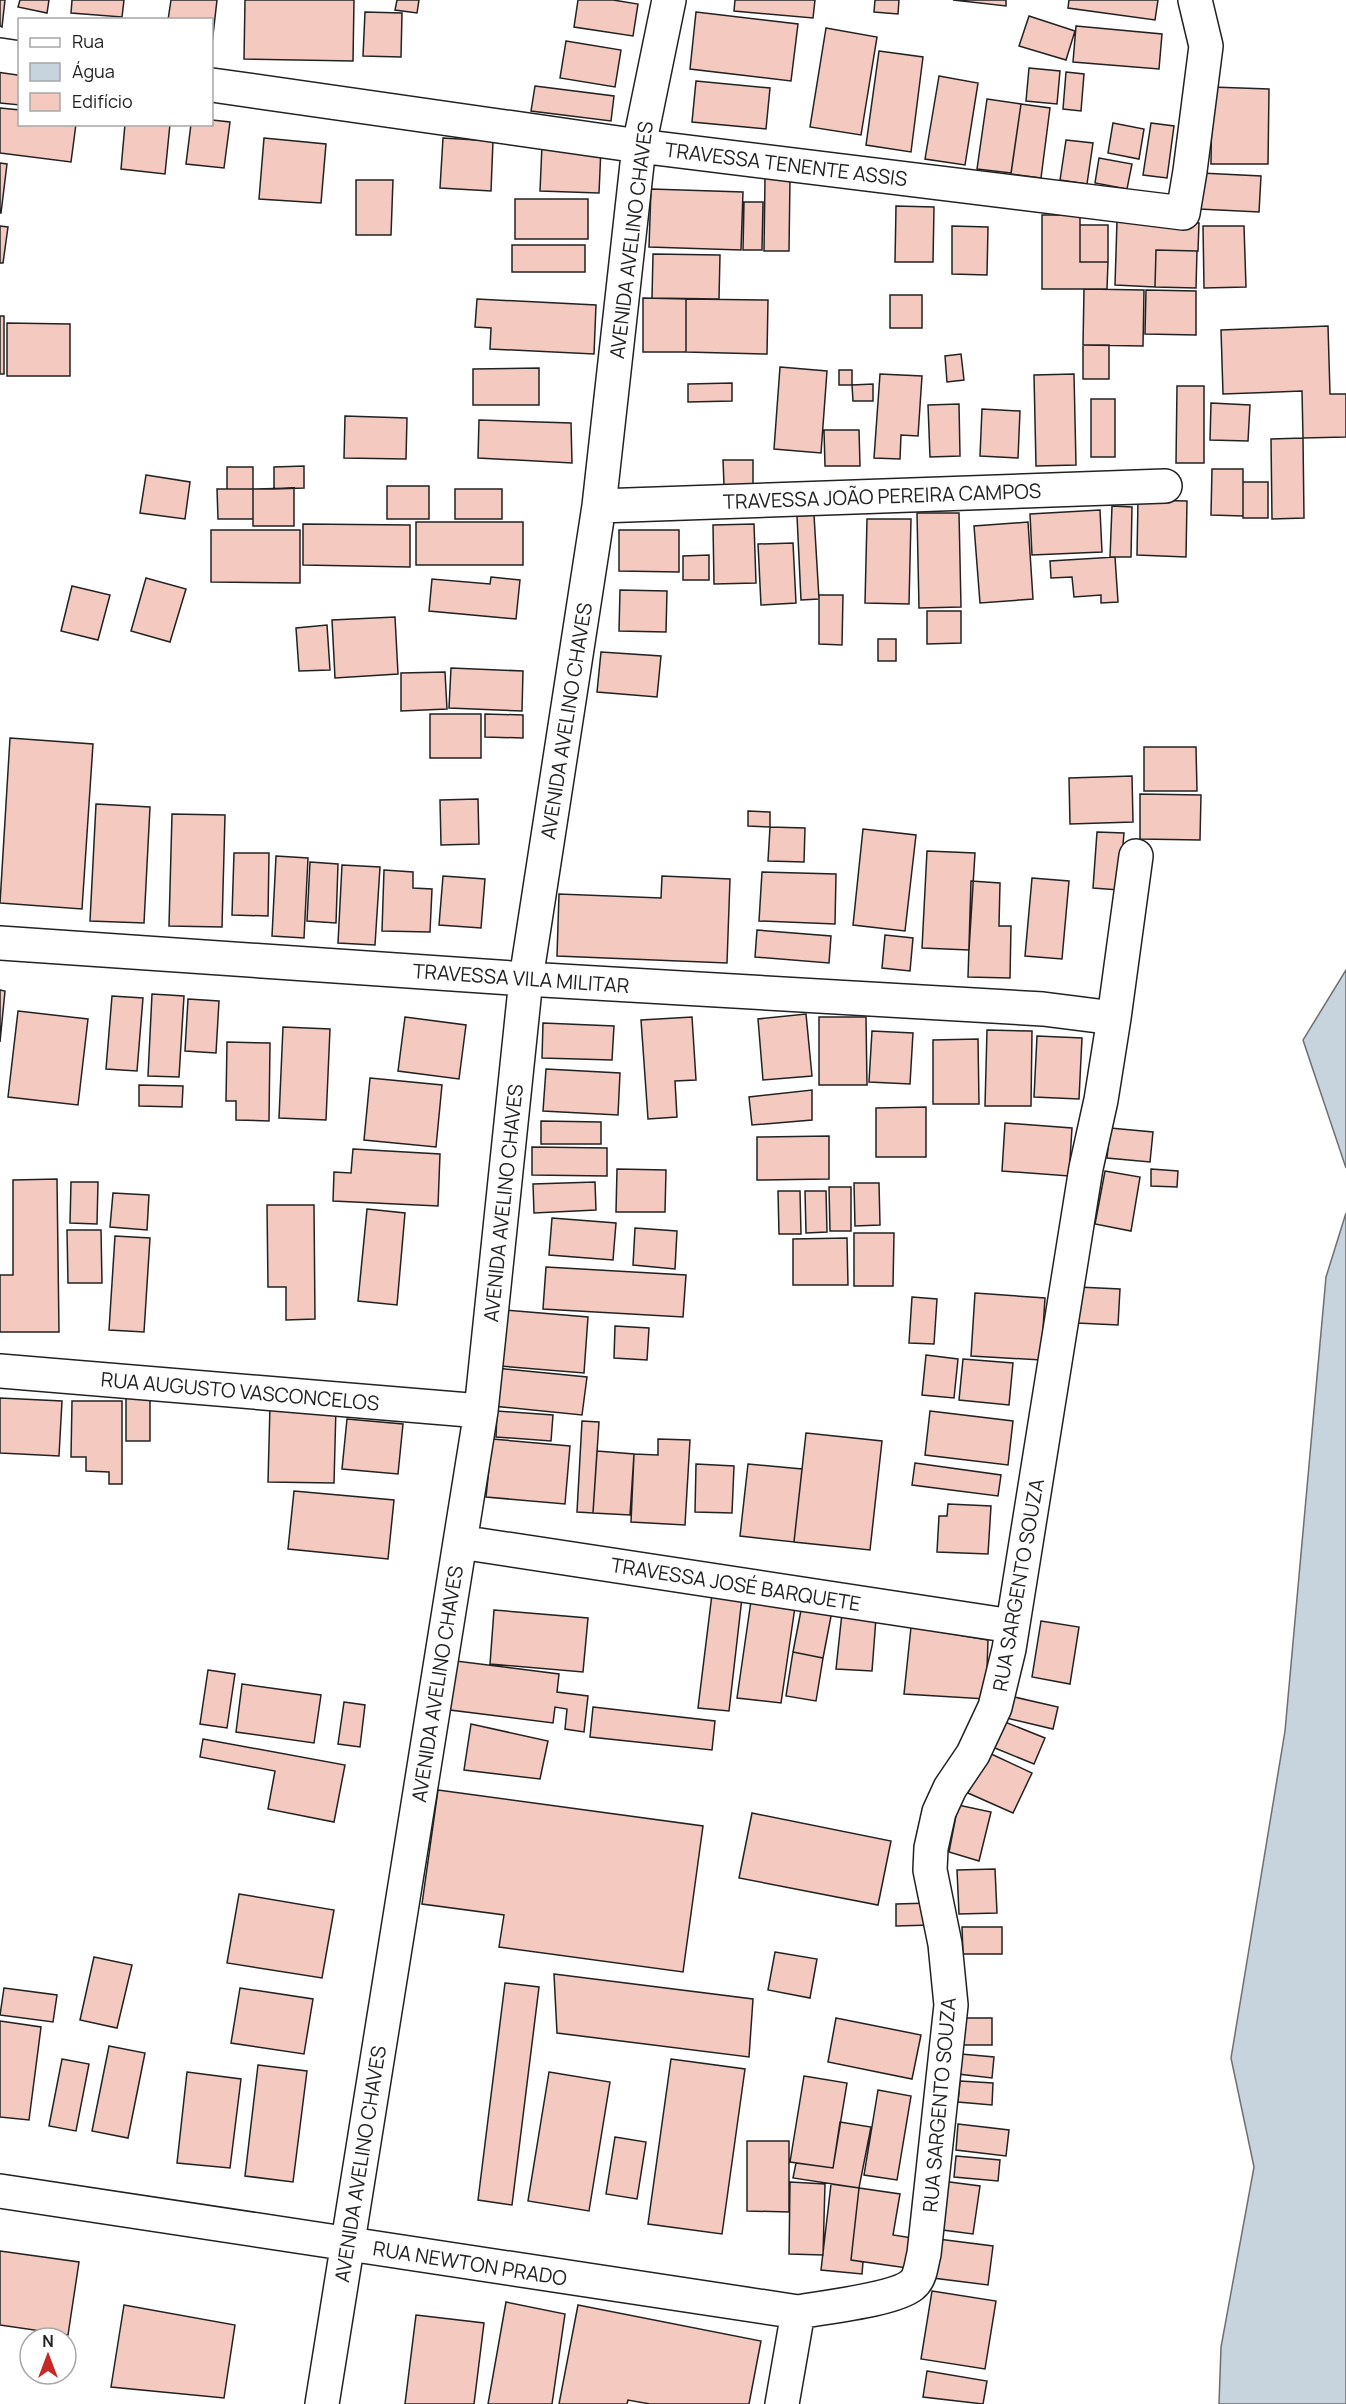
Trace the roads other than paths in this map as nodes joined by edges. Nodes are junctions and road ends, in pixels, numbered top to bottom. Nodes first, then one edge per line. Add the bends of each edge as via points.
1 (669, 0) edge
2 (1195, 0) edge
3 (0, 55) edge
4 (18, 58) edge
5 (213, 85) edge
6 (639, 147) junction
7 (1165, 486) dead end
8 (599, 506) junction
9 (1136, 856) dead end
10 (0, 942) edge
11 (526, 979) junction
12 (1114, 1018) junction
13 (0, 1371) edge
14 (481, 1412) junction
15 (460, 1542) junction
16 (1012, 1626) junction
17 (0, 2191) edge
18 (346, 2244) junction
19 (798, 2312) junction
20 (322, 2404) edge
21 (782, 2404) edge

1 - 6 street, AVENIDA AVELINO CHAVES
2 - 6 street, TRAVESSA TENENTE ASSIS via 1206,46 1183,213
3 - 4 street
5 - 6 street, TRAVESSA TENENTE ASSIS
6 - 8 street, AVENIDA AVELINO CHAVES
7 - 8 street, TRAVESSA JOÃO PEREIRA CAMPOS
8 - 11 street, AVENIDA AVELINO CHAVES
9 - 12 street, RUA SARGENTO SOUZA
10 - 11 street, TRAVESSA VILA MILITAR
11 - 12 street, TRAVESSA VILA MILITAR via 1043,1010
11 - 14 street, AVENIDA AVELINO CHAVES
12 - 16 street, RUA SARGENTO SOUZA
13 - 14 street, RUA AUGUSTO VASCONCELOS
14 - 15 street, AVENIDA AVELINO CHAVES
15 - 16 street, TRAVESSA JOSÉ BARQUETE
15 - 18 street, AVENIDA AVELINO CHAVES
16 - 19 street, RUA SARGENTO SOUZA via 995,1707 939,1812 931,1848 930,1870 945,1944 951,2005 935,2167 918,2278 893,2294
17 - 18 street, RUA NEWTON PRADO
18 - 19 street, RUA NEWTON PRADO
18 - 20 street, AVENIDA AVELINO CHAVES
19 - 21 street

